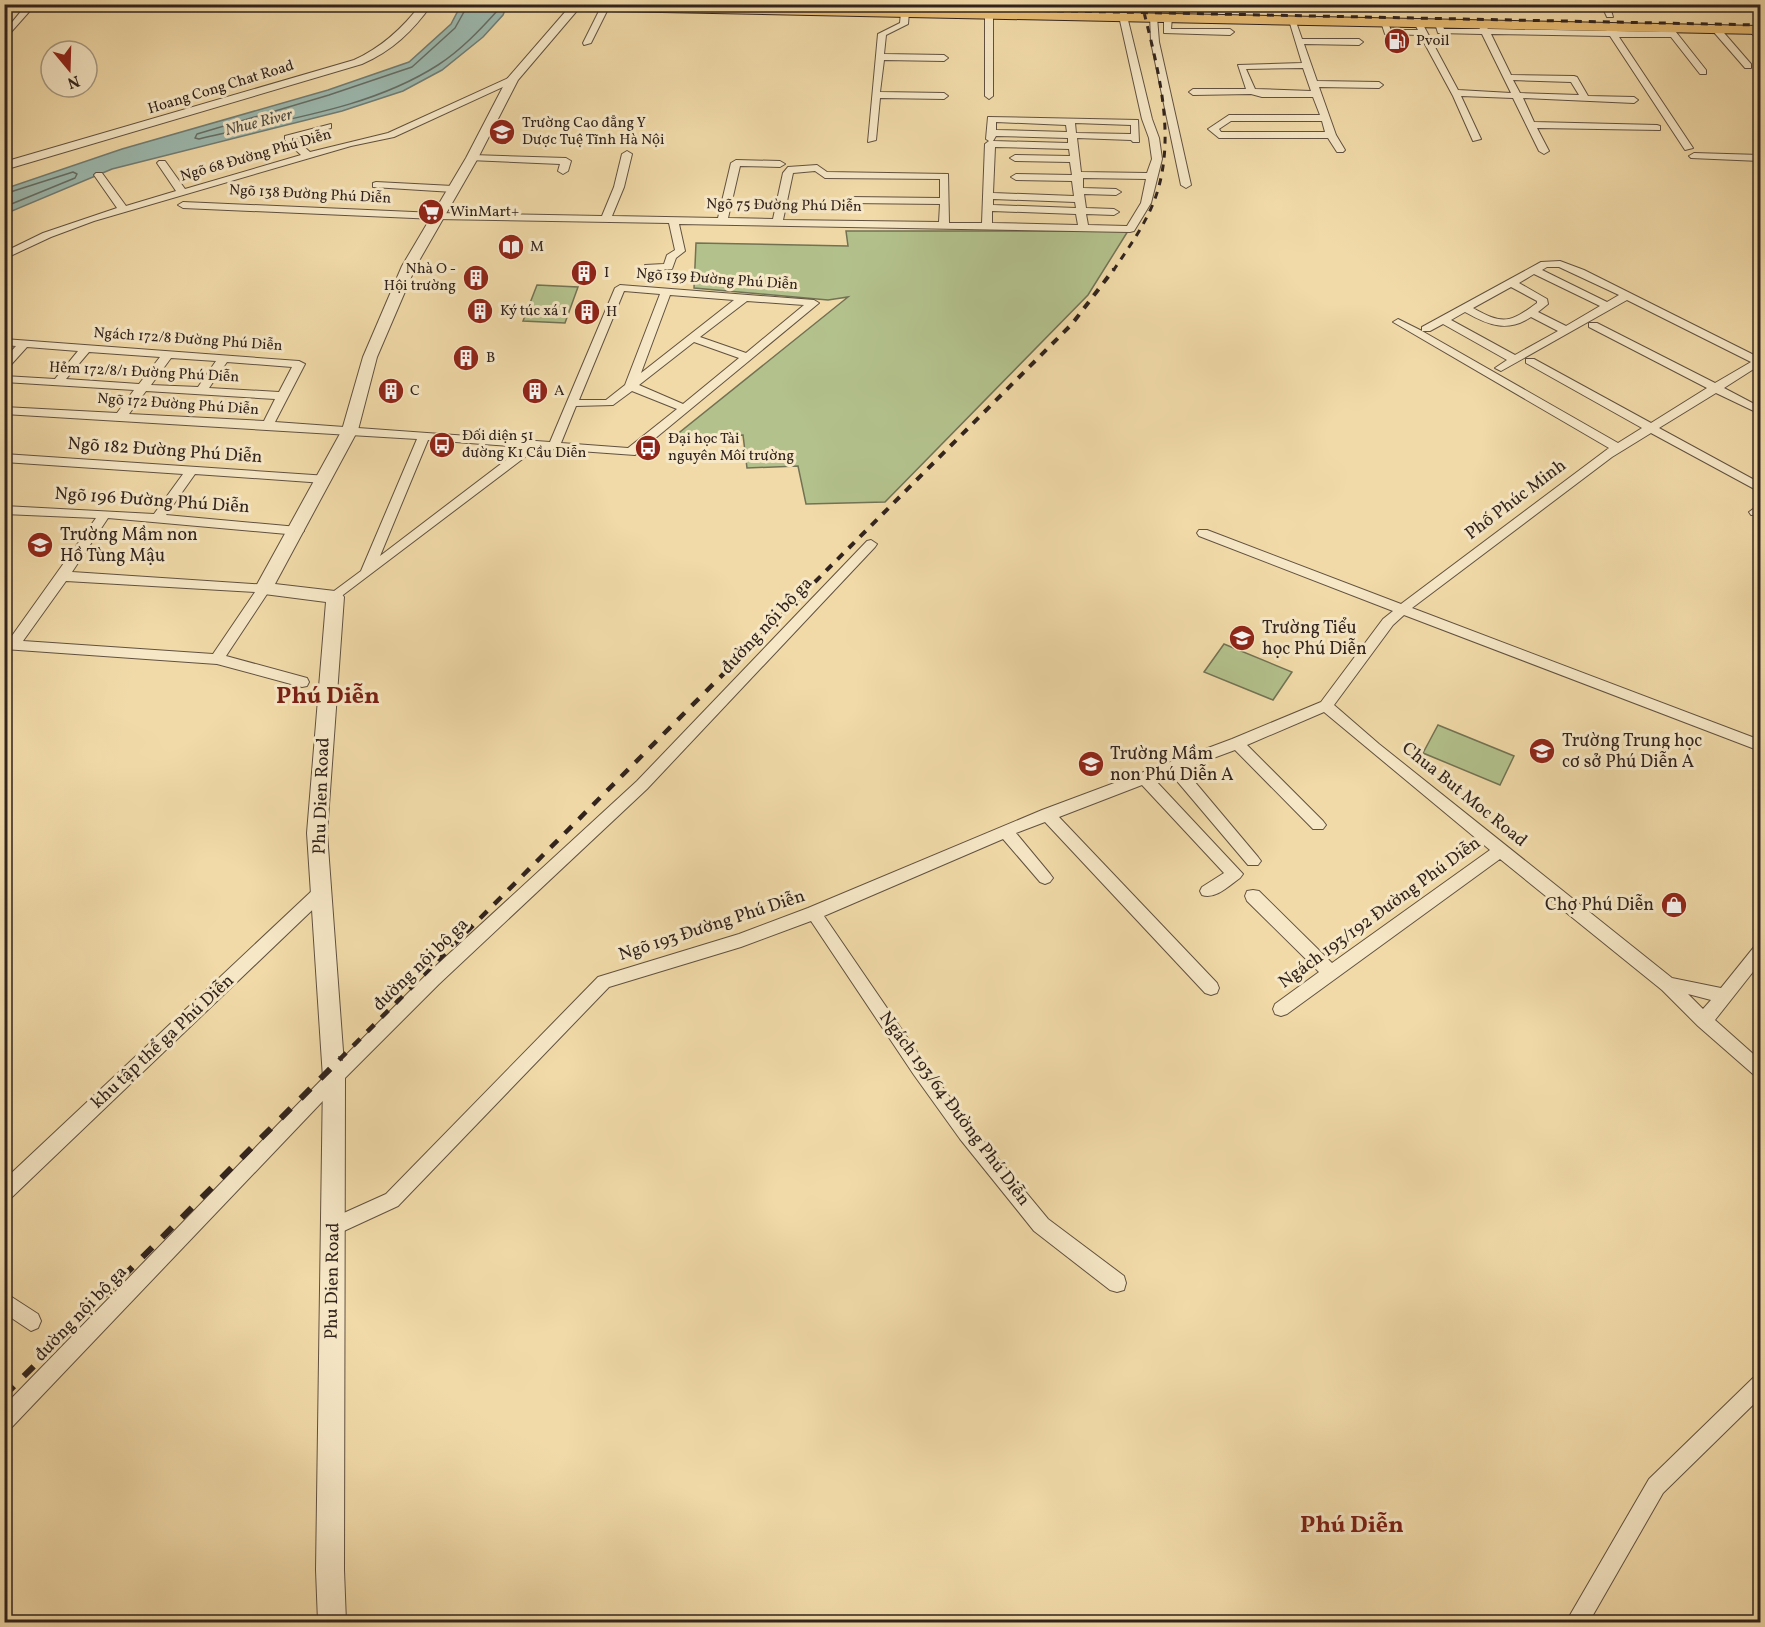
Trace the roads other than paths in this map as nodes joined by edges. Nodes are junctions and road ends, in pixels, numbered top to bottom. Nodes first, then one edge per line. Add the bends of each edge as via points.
1 (32, 4) edge
2 (427, 4) edge
3 (460, 4) edge
4 (1726, 4) edge
5 (511, 5) edge
6 (576, 6) junction
7 (605, 7) junction
8 (1761, 7) edge
9 (1145, 9) edge
10 (911, 10) edge
11 (1061, 10) edge
12 (989, 13) junction
13 (1123, 16) junction
14 (1168, 17) junction
15 (1291, 19) junction
16 (1608, 19) edge
17 (1420, 27) junction
18 (1483, 27) junction
19 (1752, 27) edge
20 (1715, 28) junction
21 (1671, 31) junction
22 (1230, 32) dead end
23 (4, 38) edge
24 (1298, 41) junction
25 (1359, 42) dead end
26 (587, 43) dead end
27 (880, 57) junction
28 (944, 58) dead end
29 (1306, 65) junction
30 (1748, 66) dead end
31 (1703, 72) dead end
32 (1506, 77) junction
33 (513, 79) junction
34 (1313, 84) junction
35 (1379, 85) dead end
36 (1251, 91) junction
37 (1193, 92) dead end
38 (1455, 93) junction
39 (1316, 94) junction
40 (877, 95) junction
41 (944, 96) dead end
42 (989, 96) dead end
43 (1515, 96) junction
44 (1586, 99) junction
45 (1634, 100) dead end
46 (1325, 118) junction
47 (1531, 125) junction
48 (328, 126) dead end
49 (1657, 128) dead end
50 (1151, 130) junction
51 (1071, 133) junction
52 (1331, 135) junction
53 (1136, 136) junction
54 (991, 139) junction
55 (1476, 139) dead end
56 (871, 140) dead end
57 (1340, 150) dead end
58 (1544, 151) dead end
59 (627, 154) dead end
60 (308, 156) junction
61 (472, 158) junction
62 (1016, 158) dead end
63 (1761, 158) edge
64 (1076, 159) junction
65 (162, 163) dead end
66 (780, 164) dead end
67 (4, 166) edge
68 (563, 171) dead end
69 (99, 175) dead end
70 (1151, 176) junction
71 (1016, 177) dead end
72 (1032, 184) dead end
73 (376, 185) dead end
74 (1185, 185) dead end
75 (1078, 186) junction
76 (850, 188) junction
77 (453, 189) junction
78 (182, 192) junction
79 (1116, 192) dead end
80 (989, 196) junction
81 (945, 201) junction
82 (183, 206) dead end
83 (988, 208) junction
84 (123, 209) junction
85 (1081, 211) junction
86 (1114, 212) dead end
87 (339, 215) dead end
88 (435, 218) junction
89 (606, 219) junction
90 (673, 219) junction
91 (723, 220) junction
92 (778, 221) junction
93 (848, 223) junction
94 (944, 225) junction
95 (987, 226) junction
96 (1083, 228) junction
97 (4, 256) edge
98 (649, 267) dead end
99 (1534, 270) junction
100 (1511, 283) junction
101 (666, 291) junction
102 (745, 297) junction
103 (1625, 301) junction
104 (1607, 306) junction
105 (1465, 308) junction
106 (1528, 315) junction
107 (1443, 320) junction
108 (1398, 322) dead end
109 (1593, 325) junction
110 (1426, 329) dead end
111 (1560, 333) junction
112 (693, 338) junction
113 (4, 342) edge
114 (24, 344) junction
115 (86, 348) junction
116 (169, 353) junction
117 (225, 357) junction
118 (747, 357) junction
119 (1515, 360) junction
120 (1530, 361) junction
121 (1760, 362) edge
122 (4, 366) edge
123 (4, 379) edge
124 (57, 383) junction
125 (630, 386) junction
126 (142, 387) junction
127 (1716, 388) junction
128 (201, 391) junction
129 (282, 396) junction
130 (572, 403) junction
131 (684, 408) junction
132 (4, 410) edge
133 (1761, 411) edge
134 (120, 417) junction
135 (267, 426) junction
136 (1650, 428) junction
137 (350, 430) junction
138 (423, 436) junction
139 (535, 444) junction
140 (554, 446) junction
141 (1618, 448) junction
142 (4, 458) edge
143 (191, 471) junction
144 (324, 479) junction
145 (1761, 488) edge
146 (4, 510) edge
147 (105, 514) junction
148 (158, 519) junction
149 (297, 531) junction
150 (1203, 533) dead end
151 (870, 544) dead end
152 (366, 574) junction
153 (63, 576) junction
154 (264, 588) junction
155 (335, 597) junction
156 (1402, 609) junction
157 (8, 644) edge
158 (217, 659) junction
159 (302, 682) dead end
160 (1326, 706) junction
161 (1237, 743) junction
162 (1761, 746) edge
163 (1173, 766) junction
164 (1143, 777) junction
165 (1047, 814) junction
166 (1318, 825) dead end
167 (1005, 831) junction
168 (1501, 850) junction
169 (1253, 861) dead end
170 (1045, 878) dead end
171 (322, 891) junction
172 (1208, 891) dead end
173 (1253, 896) dead end
174 (814, 913) junction
175 (1761, 952) edge
176 (1331, 973) junction
177 (1668, 985) junction
178 (1211, 988) dead end
179 (1724, 996) junction
180 (1281, 1008) dead end
181 (1704, 1020) junction
182 (1761, 1070) edge
183 (334, 1078) junction
184 (4, 1193) edge
185 (333, 1227) junction
186 (1117, 1282) dead end
187 (4, 1301) edge
188 (31, 1321) dead end
189 (1761, 1385) edge
190 (4, 1421) edge
191 (332, 1623) edge
192 (1578, 1623) edge

1 - 23 street
2 - 67 street, Hoang Cong Chat Road via 391,45 358,62
3 - 5 highway
4 - 8 street
5 - 6 highway
6 - 7 highway
6 - 33 street
7 - 10 highway
7 - 26 street
9 - 13 highway
9 - 14 highway
9 - 16 highway
9 - 74 street
10 - 12 highway
10 - 27 street via 904,24 882,34
11 - 12 highway
11 - 13 highway
12 - 42 street
13 - 50 street
14 - 15 highway
14 - 22 street via 1167,31
15 - 17 highway via 1383,21
15 - 24 street
16 - 18 highway
16 - 19 highway
16 - 21 highway
16 - 63 street via 1691,152
17 - 18 highway via 1437,22
17 - 38 street
18 - 32 street
19 - 20 highway
20 - 21 highway
20 - 30 street
21 - 31 street
24 - 25 street
24 - 29 street
27 - 28 street
27 - 40 street
29 - 34 street
29 - 36 street via 1241,67
32 - 43 street
32 - 44 street via 1574,79
33 - 60 street, Ngõ 68 Đường Phú Diễn via 391,135
33 - 61 street
34 - 35 street
34 - 39 street
36 - 37 street
36 - 39 street
38 - 43 street
38 - 55 street
39 - 46 street
40 - 41 street
40 - 56 street
43 - 44 street
43 - 47 street
44 - 45 street
46 - 52 street
46 - 52 street via 1229,118 1213,129 1219,135
47 - 49 street
47 - 58 street
48 - 60 street via 288,138
50 - 53 street
50 - 70 street via 1157,159
51 - 53 street
51 - 53 street via 1070,120 1135,122
51 - 54 street
51 - 54 street via 991,119
51 - 64 street
52 - 57 street
54 - 80 street
59 - 89 street
60 - 78 street, Ngõ 68 Đường Phú Diễn
61 - 68 street via 566,161
61 - 77 street
62 - 64 street
64 - 75 street
65 - 78 street
66 - 91 street via 736,163
69 - 84 street
70 - 75 street
70 - 96 street, Ngõ 75 Đường Phú Diễn via 1146,203 1130,229
71 - 75 street
72 - 75 street
73 - 77 street
75 - 79 street
75 - 80 street
75 - 85 street
76 - 81 street
76 - 81 street via 945,176
76 - 92 street via 817,168 791,169
76 - 93 street
77 - 88 street
78 - 84 street, Ngõ 68 Đường Phú Diễn
80 - 83 street
81 - 94 street
82 - 88 street, Ngõ 138 Đường Phú Diễn
83 - 85 street
83 - 95 street
84 - 97 street, Ngõ 68 Đường Phú Diễn via 47,235
85 - 86 street
85 - 96 street
87 - 88 street
88 - 89 street, Ngõ 75 Đường Phú Diễn
88 - 137 street via 409,266 370,357
89 - 90 street, Ngõ 75 Đường Phú Diễn
90 - 91 street, Ngõ 75 Đường Phú Diễn
90 - 98 street via 680,251 671,257 668,267
91 - 92 street, Ngõ 75 Đường Phú Diễn
92 - 93 street, Ngõ 75 Đường Phú Diễn
93 - 94 street, Ngõ 75 Đường Phú Diễn
94 - 95 street, Ngõ 75 Đường Phú Diễn
95 - 96 street, Ngõ 75 Đường Phú Diễn
99 - 100 street
99 - 103 street via 1545,264 1560,264
99 - 104 street
100 - 105 street
100 - 106 street via 1544,302
101 - 102 street, Ngõ 139 Đường Phú Diễn
101 - 125 street
101 - 130 street, Ngõ 139 Đường Phú Diễn via 620,288
102 - 112 street
102 - 118 street, Ngõ 139 Đường Phú Diễn via 814,303
103 - 104 street
103 - 109 street
103 - 121 street
104 - 111 street
105 - 106 street via 1498,325 1511,324
105 - 107 street
106 - 111 street
107 - 110 street
107 - 119 street
108 - 141 street
109 - 120 street
109 - 127 street
111 - 119 street
112 - 118 street
112 - 125 street
113 - 114 street, Ngách 172/8 Đường Phú Diễn
114 - 115 street, Ngách 172/8 Đường Phú Diễn
114 - 122 street
115 - 116 street, Ngách 172/8 Đường Phú Diễn
115 - 124 street
116 - 117 street, Ngách 172/8 Đường Phú Diễn
116 - 126 street
117 - 128 street
117 - 129 street, Ngách 172/8 Đường Phú Diễn via 299,364
118 - 131 street, Ngõ 139 Đường Phú Diễn
119 - 120 street via 1505,371
120 - 136 street
121 - 127 street, Phố Phúc Minh
123 - 124 street, Hẻm 172/8/1 Đường Phú Diễn
124 - 126 street, Hẻm 172/8/1 Đường Phú Diễn
125 - 130 street via 609,403
125 - 131 street
126 - 128 street, Hẻm 172/8/1 Đường Phú Diễn
126 - 134 street
127 - 133 street
127 - 136 street, Phố Phúc Minh
128 - 129 street, Hẻm 172/8/1 Đường Phú Diễn
129 - 135 street, Ngách 172/8 Đường Phú Diễn
130 - 140 street, Ngõ 139 Đường Phú Diễn
131 - 140 street, Ngõ 139 Đường Phú Diễn via 631,452
132 - 134 street, Ngõ 172 Đường Phú Diễn
134 - 135 street, Ngõ 172 Đường Phú Diễn
135 - 137 street, Ngõ 172 Đường Phú Diễn
136 - 141 street, Phố Phúc Minh
136 - 145 street
137 - 138 street, Ngõ 139 Đường Phú Diễn
137 - 144 street
138 - 139 street, Ngõ 139 Đường Phú Diễn
138 - 152 street
139 - 140 street, Ngõ 139 Đường Phú Diễn
139 - 152 street
141 - 156 street, Phố Phúc Minh
142 - 143 street, Ngõ 182 Đường Phú Diễn
143 - 144 street, Ngõ 182 Đường Phú Diễn
143 - 148 street
144 - 149 street
146 - 147 street, Ngõ 196 Đường Phú Diễn
147 - 148 street, Ngõ 196 Đường Phú Diễn
147 - 153 street
148 - 149 street, Ngõ 196 Đường Phú Diễn
149 - 154 street
150 - 156 street
151 - 183 street, đường nội bộ ga via 642,785 433,979
152 - 155 street
153 - 154 street
153 - 157 street
154 - 155 street
154 - 158 street
155 - 171 street, Phu Dien Road via 317,833
156 - 160 street, Phố Phúc Minh via 1388,622
156 - 162 street
157 - 158 street
158 - 159 street
160 - 161 street
160 - 168 street, Chua But Moc Road
161 - 163 street
161 - 166 street
163 - 164 street, Ngõ 193 Đường Phú Diễn
163 - 169 street
164 - 165 street, Ngõ 193 Đường Phú Diễn
164 - 172 street via 1235,874
165 - 167 street, Ngõ 193 Đường Phú Diễn
165 - 178 street
167 - 170 street
167 - 174 street, Ngõ 193 Đường Phú Diễn
168 - 176 street, Ngách 193/192 Đường Phú Diễn
168 - 177 street, Chua But Moc Road
171 - 183 street, Phu Dien Road
171 - 184 street, khu tập thể ga Phú Diễn
173 - 176 street
174 - 185 street, Ngõ 193 Đường Phú Diễn via 604,982 392,1200
174 - 186 street, Ngách 193/64 Đường Phú Diễn via 920,1070 1035,1218
175 - 179 street
176 - 180 street, Ngách 193/192 Đường Phú Diễn
177 - 179 street
177 - 181 street, Chua But Moc Road
179 - 181 street
181 - 182 street, Chua But Moc Road
183 - 185 street, Phu Dien Road
183 - 190 street, đường nội bộ ga
185 - 191 street, Phu Dien Road
187 - 188 street
189 - 192 street via 1656,1486

